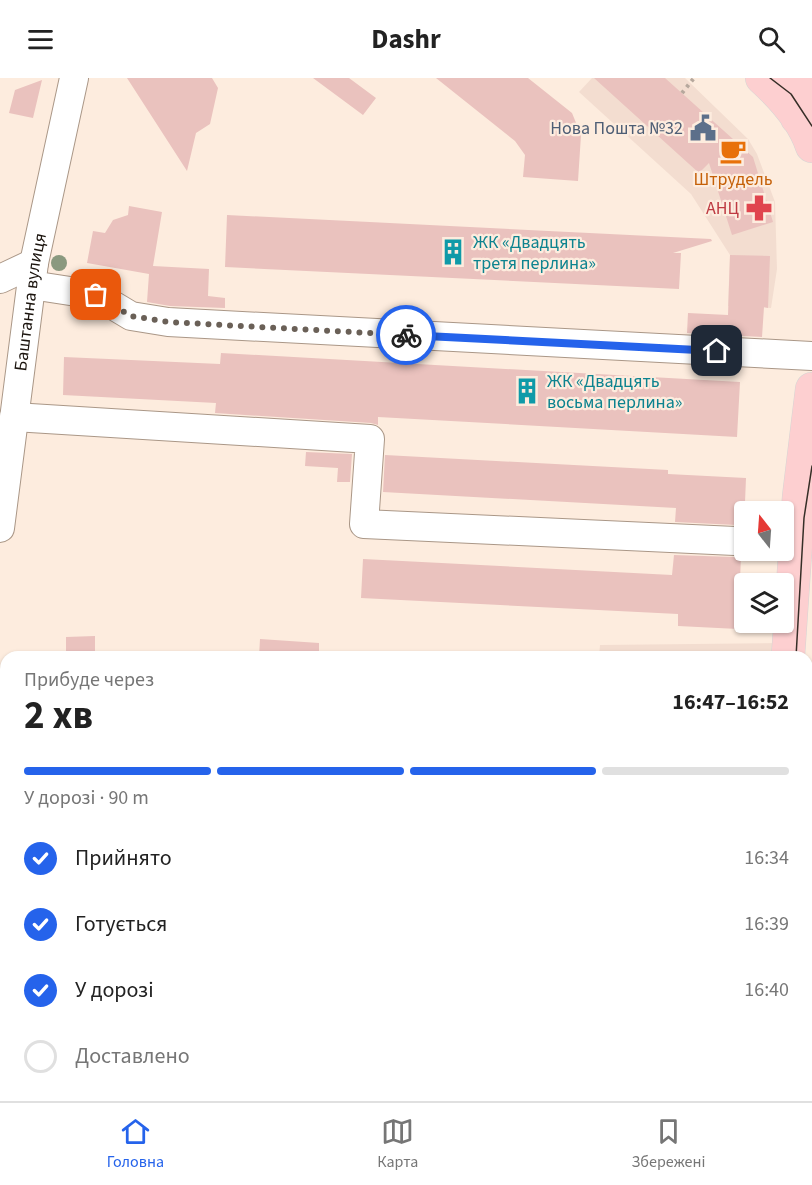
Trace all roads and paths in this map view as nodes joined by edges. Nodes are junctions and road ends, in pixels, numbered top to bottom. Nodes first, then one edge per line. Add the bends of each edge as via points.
1 (74, 78) edge
2 (694, 78) edge
3 (762, 78) edge
4 (811, 78) edge
5 (682, 93) dead end
6 (797, 118) junction
7 (812, 146) edge
8 (32, 274) junction
9 (0, 279) edge
10 (812, 356) edge
11 (812, 389) edge
12 (14, 417) junction
13 (0, 528) edge
14 (734, 541) edge
15 (788, 651) edge

1 - 8 street, Баштанна вулиця
2 - 5 path
3 - 6 main road via 782,96
4 - 6 main road via 797,90
6 - 7 main road
8 - 9 street
8 - 10 street via 96,295 131,316 168,322
8 - 12 street, Баштанна вулиця
11 - 15 main road via 799,496
12 - 13 street, Баштанна вулиця
12 - 14 street via 370,440 364,524

